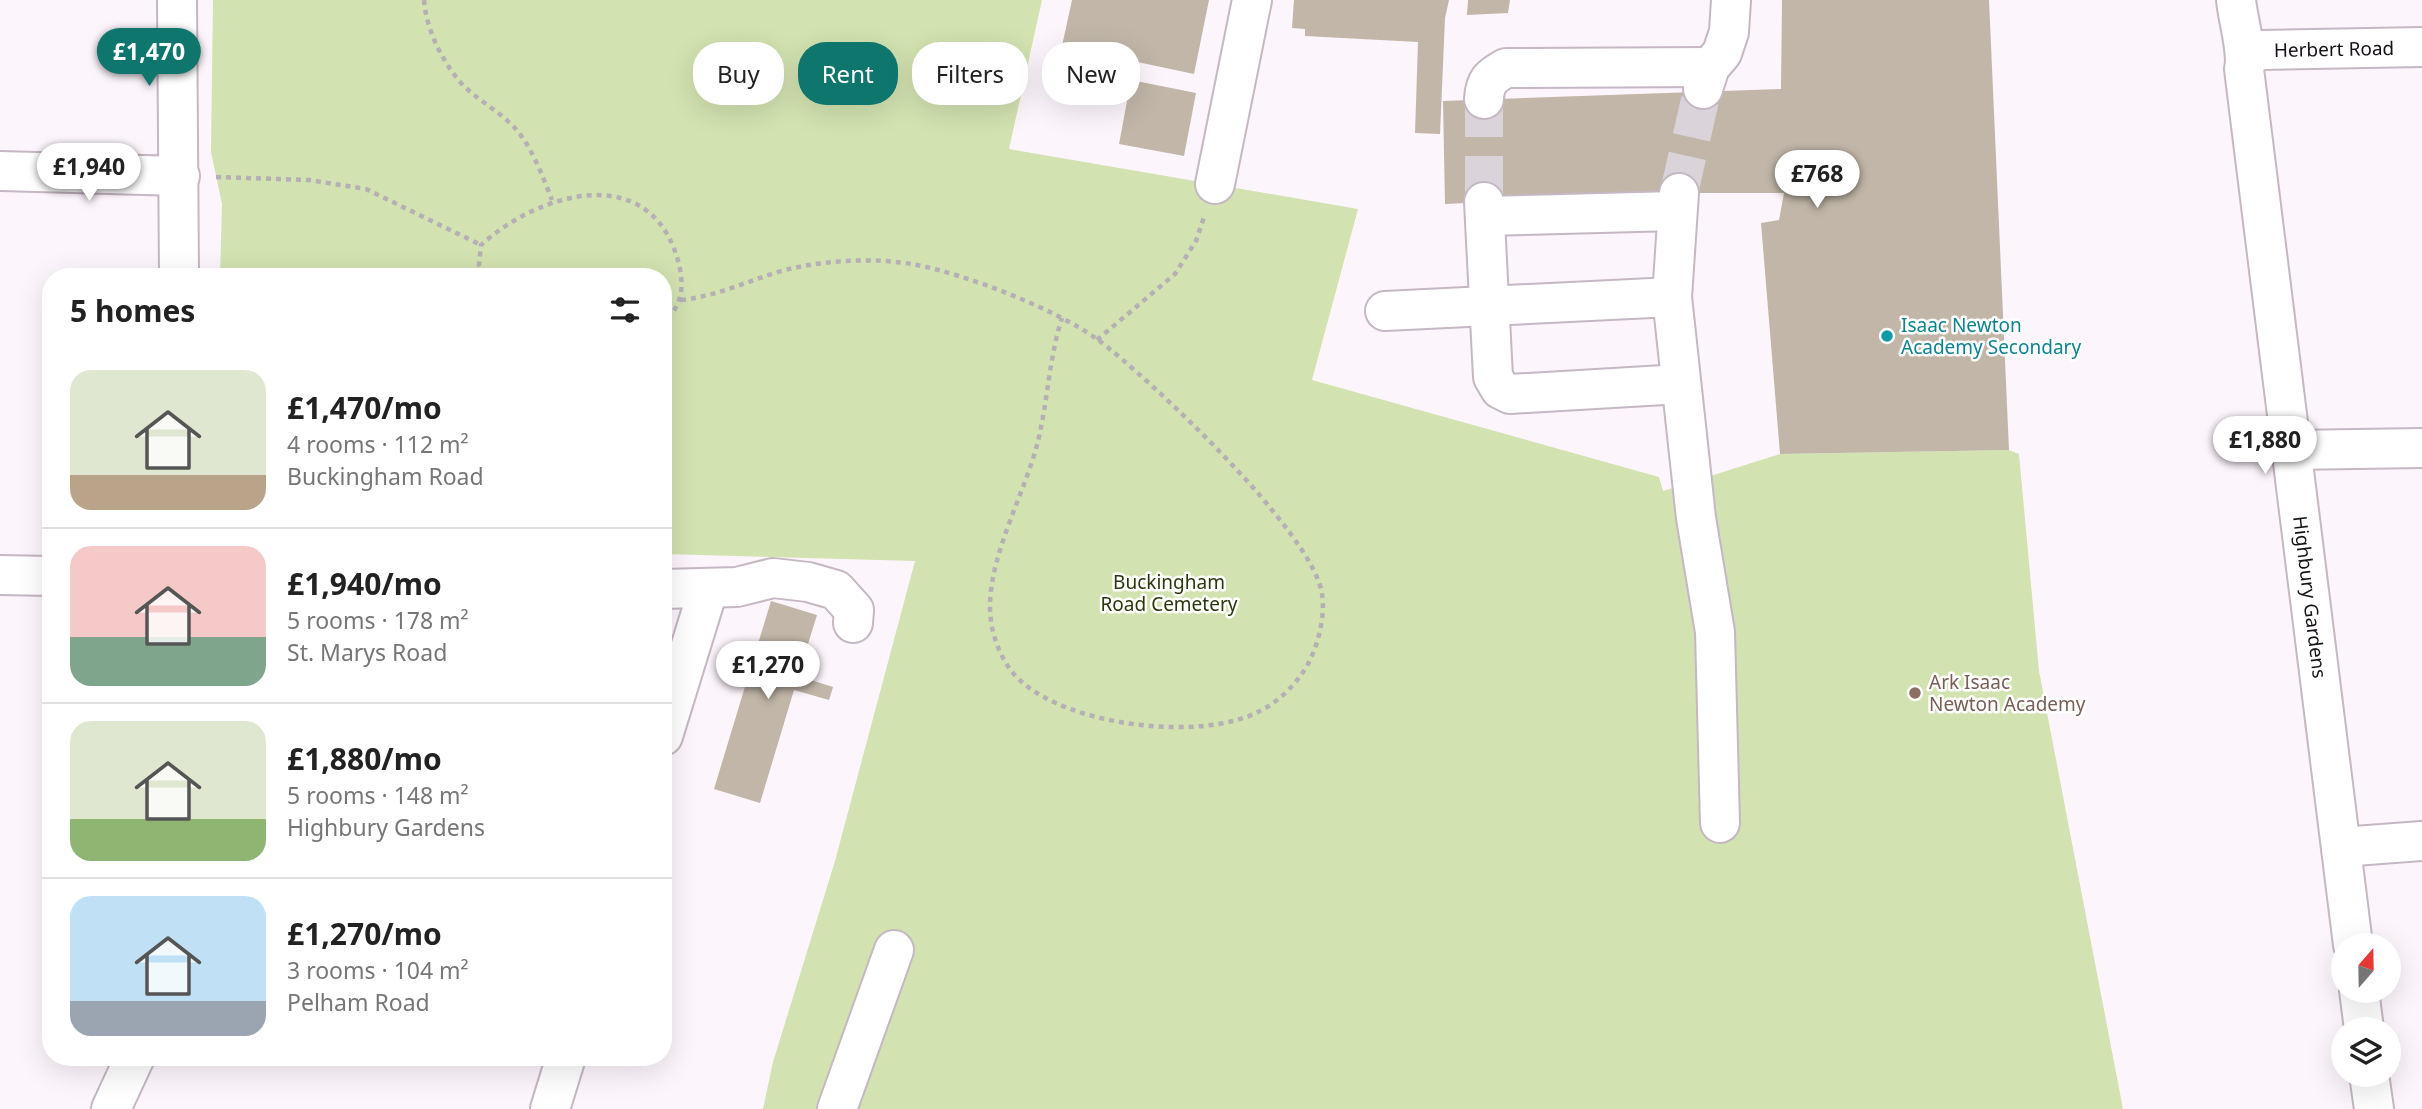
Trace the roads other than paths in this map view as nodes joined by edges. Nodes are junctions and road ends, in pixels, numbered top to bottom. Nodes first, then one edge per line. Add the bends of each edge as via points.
1 (177, 0) edge
2 (1252, 0) edge
3 (2236, 0) edge
4 (1730, 1) edge
5 (2422, 47) edge
6 (2247, 57) junction
7 (1484, 99) tunnel mouth
8 (0, 171) edge
9 (180, 176) junction
10 (1215, 184) road end
11 (179, 268) edge
12 (1672, 297) junction
13 (1490, 308) junction
14 (1385, 311) dead end
15 (1681, 384) junction
16 (2422, 448) edge
17 (2292, 450) junction
18 (0, 575) edge
19 (42, 576) edge
20 (672, 589) edge
21 (708, 590) junction
22 (853, 623) dead end
23 (672, 707) edge
24 (1720, 823) dead end
25 (2422, 841) edge
26 (2341, 847) junction
27 (2352, 933) edge
28 (894, 950) dead end
29 (131, 1066) edge
30 (563, 1066) edge
31 (2371, 1087) edge
32 (111, 1109) edge
33 (550, 1109) edge
34 (837, 1109) edge
35 (2374, 1109) edge

1 - 9 street
2 - 10 street
3 - 6 street, Highbury Gardens
4 - 7 street via 1729,32 1706,79 1506,68 1492,75
5 - 6 street, Herbert Road via 2260,50
6 - 17 street, Highbury Gardens via 2244,69
8 - 9 street
9 - 11 street
12 - 13 street
12 - 13 street via 1677,202 1485,209
12 - 15 street
13 - 14 street
13 - 15 street via 1493,377 1500,389 1510,394
15 - 24 street via 1715,632
16 - 17 street
17 - 26 street, Highbury Gardens
18 - 19 street
20 - 21 street
21 - 22 street via 773,578 808,582 836,590 854,610
21 - 23 street
25 - 26 street
26 - 27 street, Highbury Gardens
28 - 34 street
29 - 32 street
30 - 33 street
31 - 35 street

